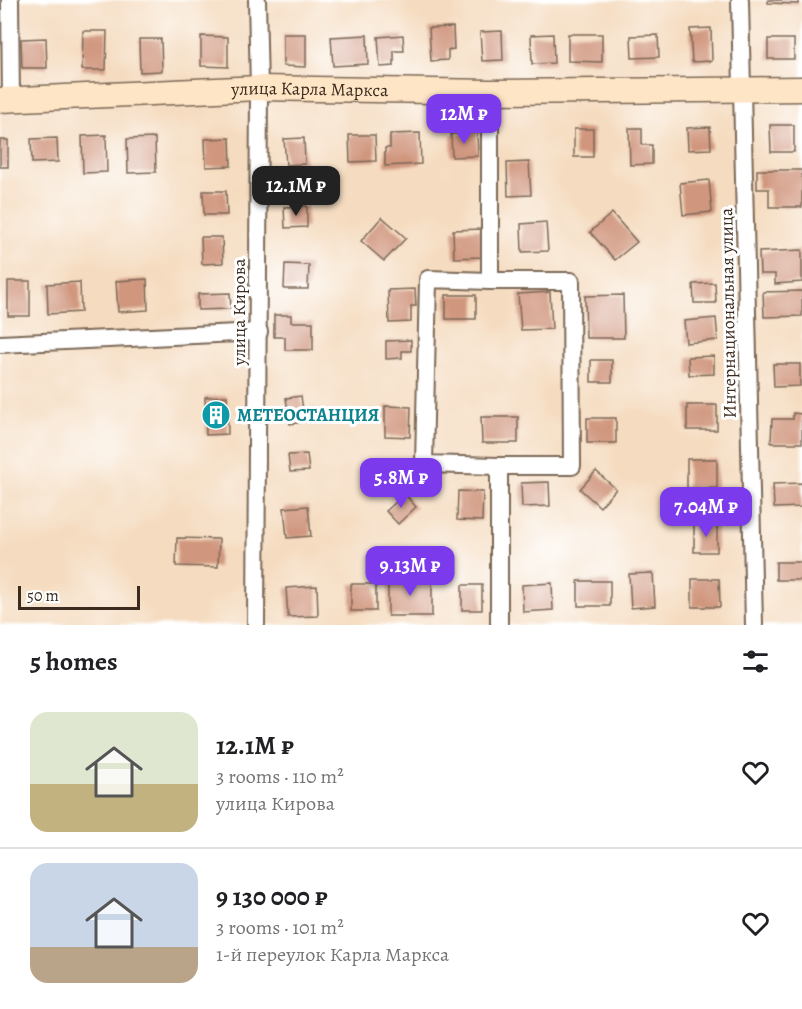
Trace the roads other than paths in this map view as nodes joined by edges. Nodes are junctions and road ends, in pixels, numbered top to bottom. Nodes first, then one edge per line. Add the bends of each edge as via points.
1 (10, 0) edge
2 (258, 0) edge
3 (740, 0) edge
4 (259, 88) junction
5 (802, 89) edge
6 (742, 90) junction
7 (490, 92) junction
8 (5, 100) edge
9 (490, 281) junction
10 (259, 332) junction
11 (0, 344) edge
12 (499, 466) junction
13 (256, 625) edge
14 (500, 625) edge
15 (754, 625) edge

1 - 8 street
2 - 4 street, улица Кирова
3 - 6 street, Интернациональная улица
4 - 7 street, улица Карла Маркса
4 - 8 street, улица Карла Маркса
4 - 10 street, улица Кирова
5 - 6 street, улица Карла Маркса
6 - 7 street, улица Карла Маркса
6 - 15 street, Интернациональная улица
7 - 9 street
9 - 12 street via 428,279 424,464
9 - 12 street via 571,280 572,466
10 - 11 street
10 - 13 street, улица Кирова
12 - 14 street

